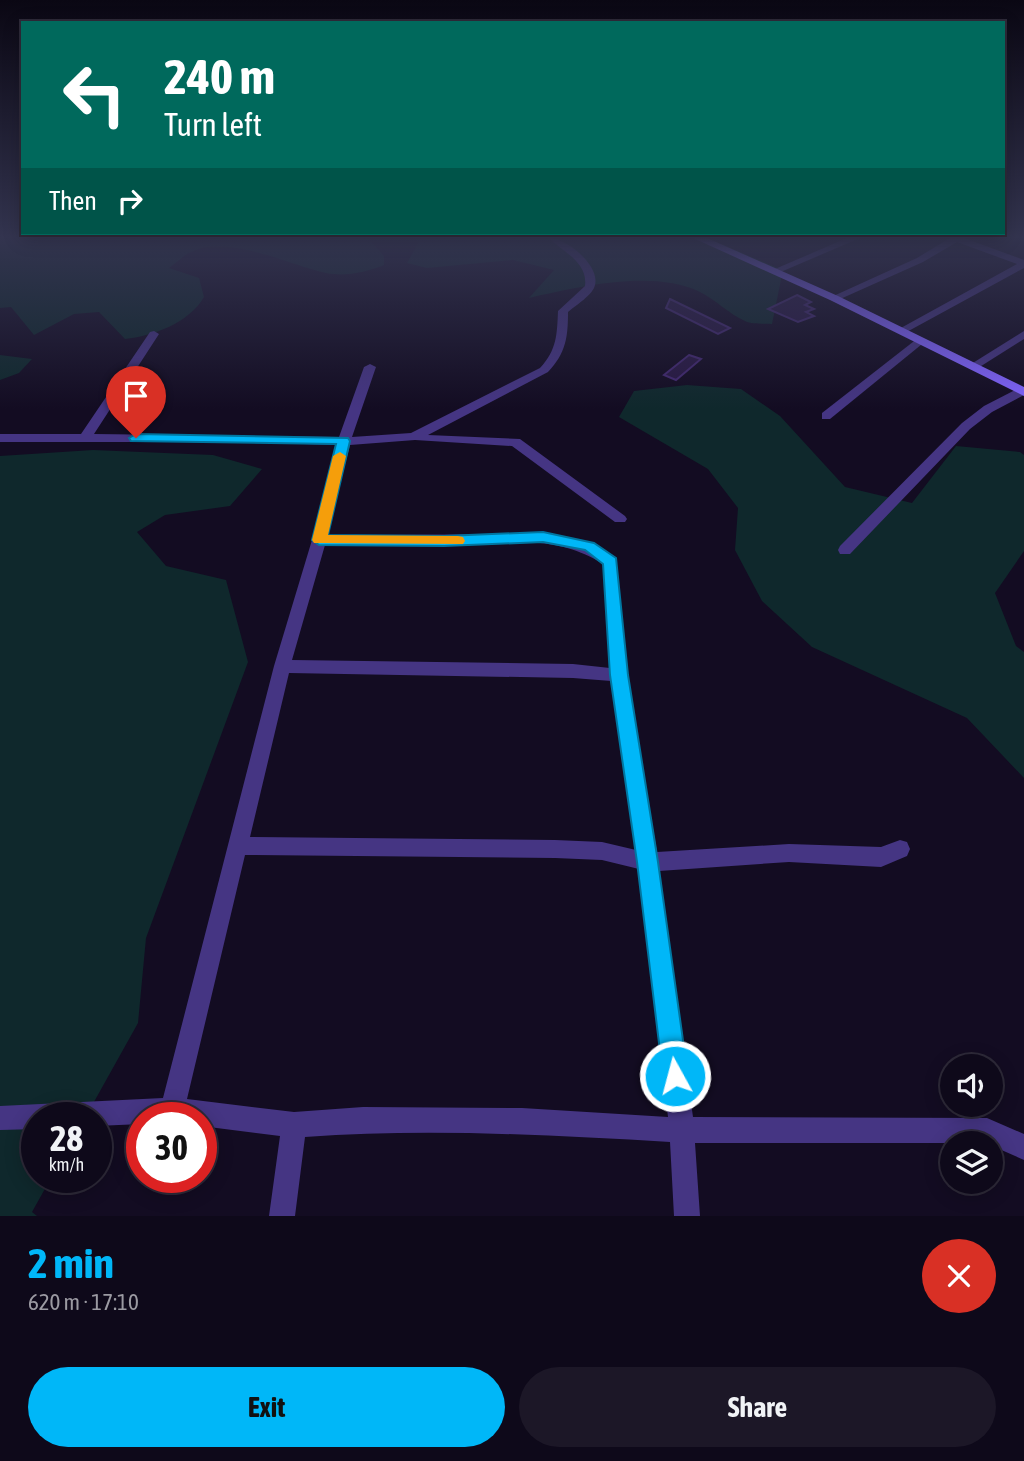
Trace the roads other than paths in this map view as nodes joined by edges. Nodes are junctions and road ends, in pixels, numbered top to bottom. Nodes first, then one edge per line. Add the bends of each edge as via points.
1 (581, 295) edge
2 (826, 295) edge
3 (841, 295) edge
4 (968, 295) edge
5 (834, 298) junction
6 (903, 331) junction
7 (154, 334) dead end
8 (1024, 334) edge
9 (922, 340) junction
10 (974, 366) junction
11 (370, 367) dead end
12 (1023, 391) edge
13 (825, 416) dead end
14 (414, 437) junction
15 (0, 438) edge
16 (85, 438) junction
17 (344, 441) junction
18 (620, 519) dead end
19 (319, 540) junction
20 (845, 550) dead end
21 (282, 666) junction
22 (619, 675) junction
23 (237, 846) junction
24 (900, 849) dead end
25 (648, 862) junction
26 (174, 1102) edge
27 (126, 1112) edge
28 (217, 1116) edge
29 (0, 1118) edge
30 (294, 1125) junction
31 (682, 1130) junction
32 (1024, 1147) edge
33 (282, 1216) edge
34 (687, 1216) edge

1 - 14 street via 563,311 563,345 544,370
2 - 5 main road
3 - 5 street
4 - 6 street
5 - 6 main road
6 - 9 main road
7 - 16 street
8 - 10 street
9 - 10 main road
9 - 13 street
10 - 12 main road
11 - 17 street
12 - 20 street via 966,426
14 - 17 street
14 - 18 street via 515,442
15 - 16 street
16 - 17 street
17 - 19 street
19 - 21 street
19 - 22 street via 543,537 589,546 610,562
21 - 22 street
21 - 23 street
22 - 25 street
23 - 25 street via 555,849 602,851
23 - 26 street
24 - 25 street via 881,857 789,853
25 - 31 street
27 - 29 street
28 - 30 street
30 - 31 street via 363,1120 509,1121
30 - 33 street
31 - 32 street via 987,1131
31 - 34 street

